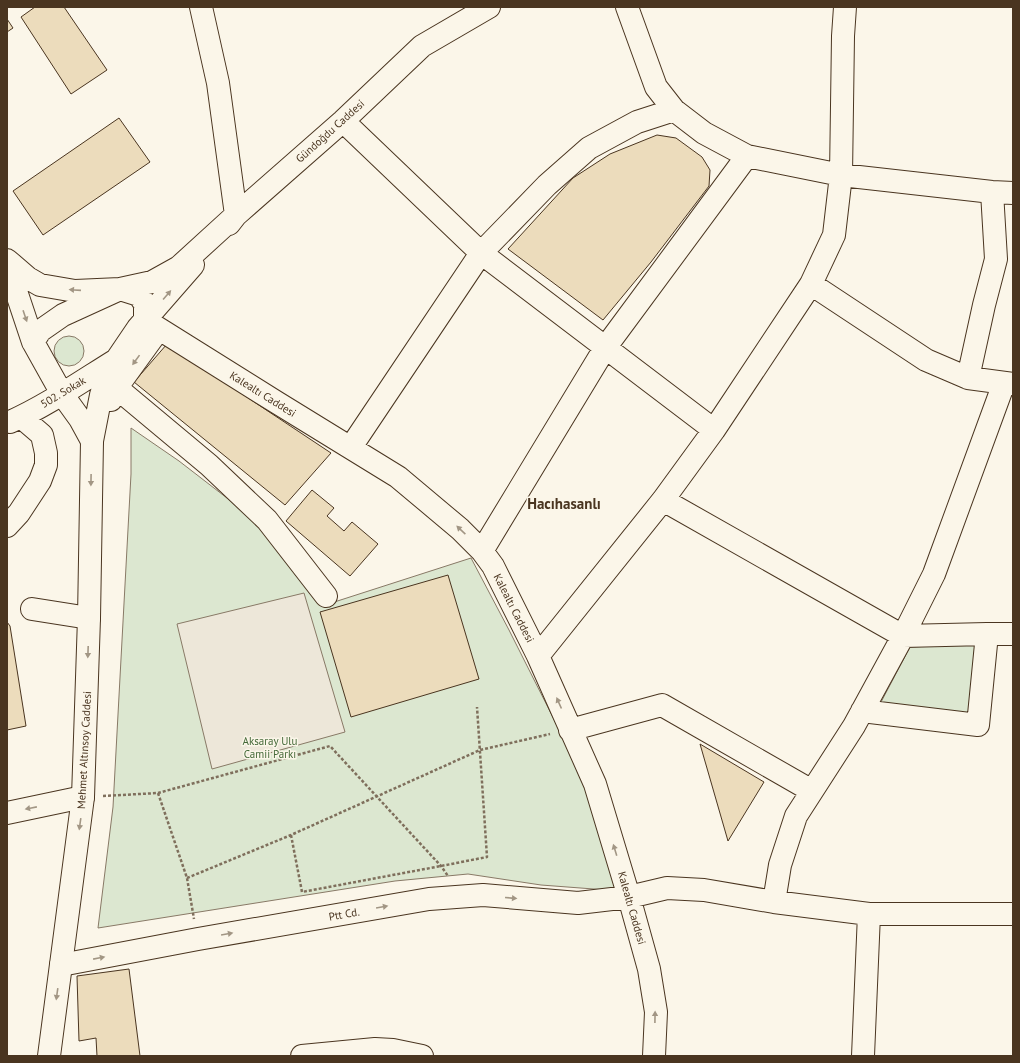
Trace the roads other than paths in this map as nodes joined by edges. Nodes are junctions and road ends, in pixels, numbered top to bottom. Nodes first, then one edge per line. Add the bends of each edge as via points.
1 (201, 7) edge
2 (489, 7) edge
3 (627, 7) edge
4 (845, 7) edge
5 (674, 110) junction
6 (343, 121) junction
7 (747, 156) junction
8 (841, 175) junction
9 (1003, 193) edge
10 (236, 215) junction
11 (480, 253) junction
12 (11, 273) edge
13 (811, 284) junction
14 (120, 289) junction
15 (152, 324) junction
16 (33, 342) junction
17 (606, 348) junction
18 (117, 359) junction
19 (968, 378) junction
20 (112, 383) junction
21 (1009, 384) edge
22 (62, 394) junction
23 (14, 420) edge
24 (714, 430) junction
25 (92, 441) junction
26 (351, 447) junction
27 (663, 500) junction
28 (7, 526) edge
29 (482, 550) junction
30 (326, 596) dead end
31 (32, 609) dead end
32 (89, 618) junction
33 (987, 634) junction
34 (1013, 634) edge
35 (903, 636) junction
36 (538, 656) junction
37 (862, 711) junction
38 (570, 730) junction
39 (812, 791) junction
40 (83, 797) junction
41 (7, 813) edge
42 (629, 897) junction
43 (774, 902) junction
44 (869, 914) junction
45 (1013, 914) edge
46 (61, 966) junction
47 (375, 1053) edge
48 (49, 1056) edge
49 (302, 1056) edge
50 (422, 1056) edge
51 (654, 1056) edge
52 (863, 1056) edge

1 - 10 street via 218,83
2 - 6 street, Gündoğdu Caddesi via 422,46
3 - 5 street via 656,87
4 - 8 street
5 - 7 street via 704,134
5 - 11 street via 637,122 589,148 547,185
6 - 10 street, Gündoğdu Caddesi
6 - 11 street
7 - 8 street
7 - 17 street
8 - 9 street
8 - 13 street via 834,235
9 - 19 street via 996,259
10 - 14 street, Gündoğdu Caddesi via 179,267 152,282
15 -> 10 street
11 - 17 street
11 - 26 street
14 -> 12 street via 75,291 40,284
12 -> 16 street
13 - 19 street via 926,360
13 - 24 street
14 - 15 street via 139,295
14 - 16 street via 63,315 40,331
15 - 18 street via 138,328
15 -> 20 street
15 - 26 street, Kalealtı Caddesi
16 - 22 street
17 - 24 street
17 - 29 street
18 - 20 street
18 - 22 street, 502. Sokak
19 - 21 street
20 - 25 street, Mehmet Altınsoy Caddesi via 101,395
20 - 30 street via 209,465 267,520
21 - 35 street via 934,574
22 - 23 street, 502. Sokak
22 - 25 street
23 - 28 street via 42,435 46,465 40,481
24 - 27 street
25 -> 32 street, Mehmet Altınsoy Caddesi
29 -> 26 street, Kalealtı Caddesi via 398,476
27 - 35 street
27 - 36 street
29 - 36 street, Kalealtı Caddesi via 493,566
31 - 32 street
32 -> 40 street, Mehmet Altınsoy Caddesi
33 - 34 street
33 - 35 street
33 - 37 street via 978,725
35 - 37 street
38 -> 36 street, Kalealtı Caddesi
37 - 39 street
38 - 39 street via 662,705
42 -> 38 street, Kalealtı Caddesi via 595,784
39 - 43 street via 796,816 780,865
40 -> 41 street
40 -> 46 street, Mehmet Altınsoy Caddesi
42 - 43 street, Ptt Cd. via 667,888 704,890
46 -> 42 street, Ptt Cd. via 198,939 429,899 483,895 578,903
51 -> 42 street, Kalealtı Caddesi via 654,998 649,969
43 - 44 street, Ptt Cd.
44 - 45 street, Ptt Cd.
44 - 52 street
46 -> 48 street, Mehmet Altınsoy Caddesi
47 - 49 street
47 - 50 street via 393,1050

